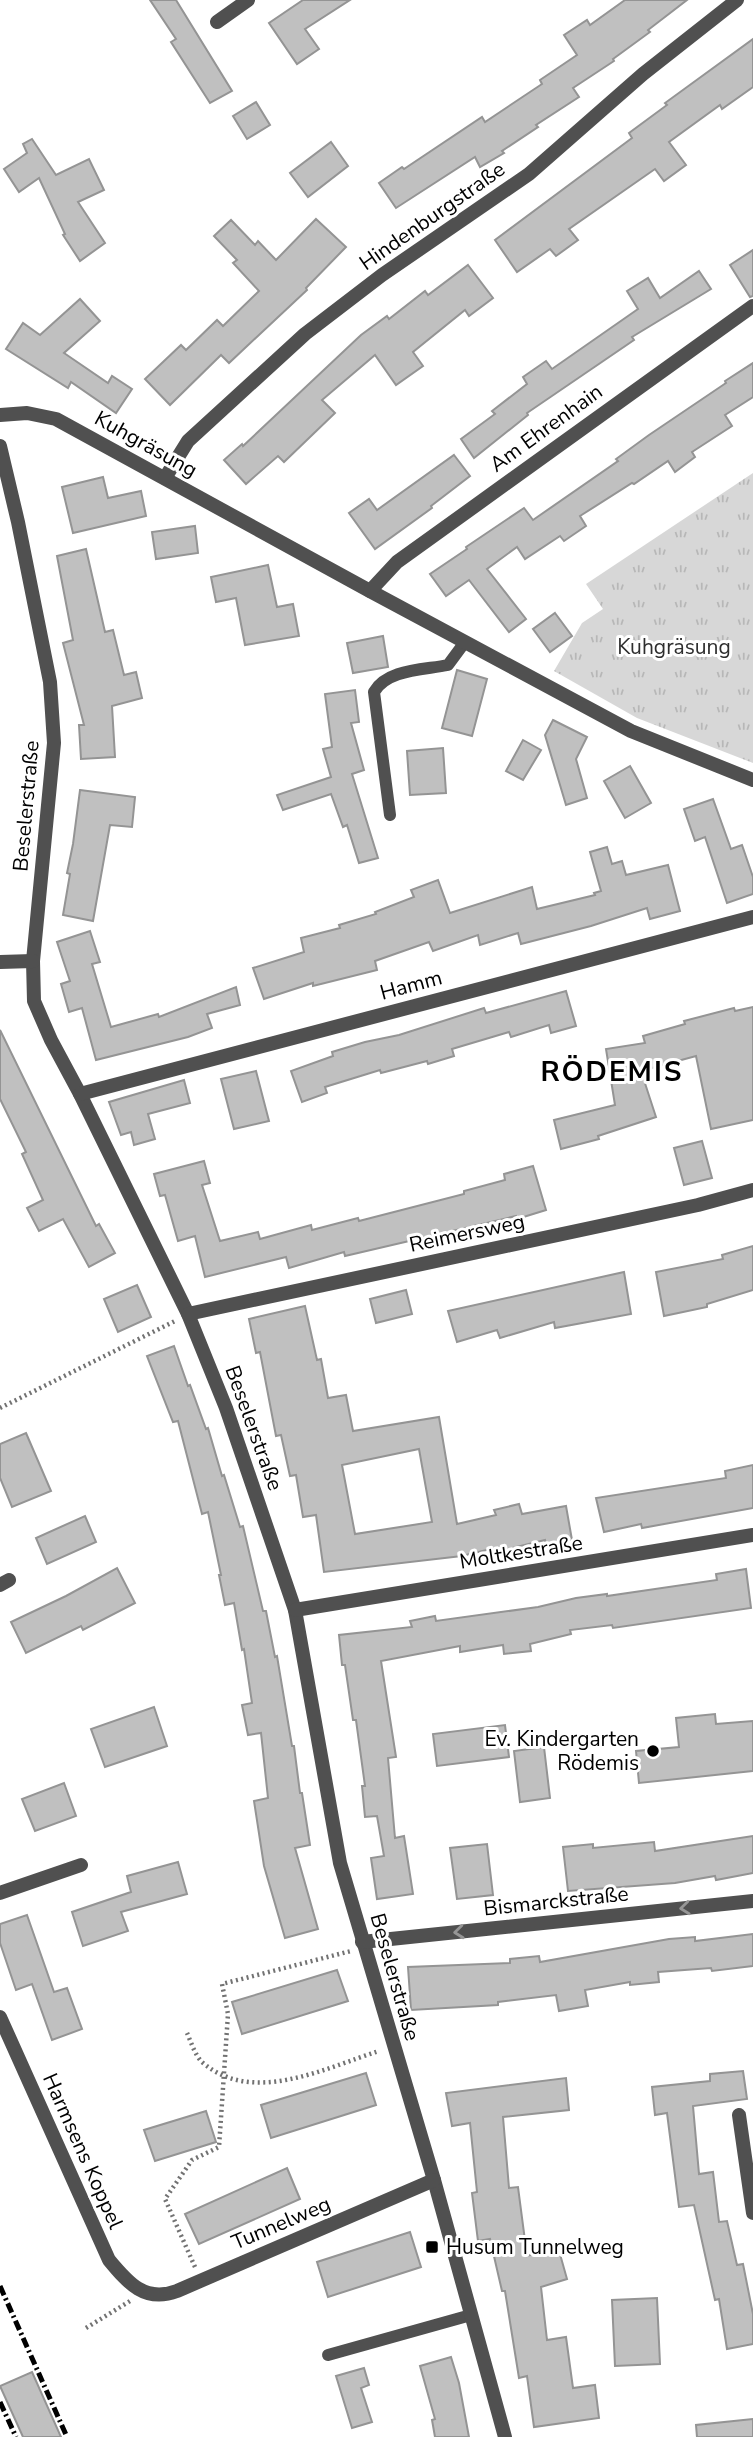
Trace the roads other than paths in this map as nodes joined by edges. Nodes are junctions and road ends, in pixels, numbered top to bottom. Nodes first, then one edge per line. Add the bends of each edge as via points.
1 (248, 0) edge
2 (737, 0) edge
3 (217, 22) dead end
4 (753, 306) edge
5 (0, 415) edge
6 (0, 446) edge
7 (165, 478) junction
8 (370, 592) junction
9 (465, 642) junction
10 (753, 780) edge
11 (390, 815) dead end
12 (753, 917) edge
13 (33, 961) junction
14 (0, 962) edge
15 (80, 1094) junction
16 (753, 1189) edge
17 (188, 1314) junction
18 (753, 1535) edge
19 (295, 1610) junction
20 (81, 1866) dead end
21 (0, 1893) edge
22 (753, 1901) edge
23 (362, 1942) junction
24 (0, 2017) edge
25 (739, 2115) dead end
26 (433, 2180) junction
27 (753, 2213) edge
28 (142, 2293) joint
29 (471, 2315) junction
30 (328, 2355) dead end
31 (505, 2437) edge

1 - 3 street
2 - 7 street, Hindenburgstraße via 643,74 529,174 305,334 188,441
4 - 8 street, Am Ehrenhain via 397,562
5 - 7 street, Kuhgräsung via 27,413 56,419
6 - 13 street, Beselerstraße via 50,682 54,743
7 - 8 street, Kuhgräsung
8 - 9 street, Kuhgräsung
9 - 10 street, Kuhgräsung via 631,731
9 - 11 lane via 448,665 394,676 374,692
12 - 15 street, Hamm
13 - 14 street
13 - 15 street, Beselerstraße via 34,1001
15 - 17 street, Beselerstraße
16 - 17 street, Reimersweg via 698,1205
17 - 19 street, Beselerstraße via 226,1408
18 - 19 street, Moltkestraße
19 - 23 street, Beselerstraße via 340,1863
20 - 21 street
22 -> 23 street, Bismarckstraße
23 - 26 street, Beselerstraße
24 - 28 street, Harmsens Koppel via 109,2260
25 - 27 street
26 - 28 street, Tunnelweg via 171,2293
26 - 29 street, Beselerstraße
29 - 30 lane
29 - 31 street, Beselerstraße

